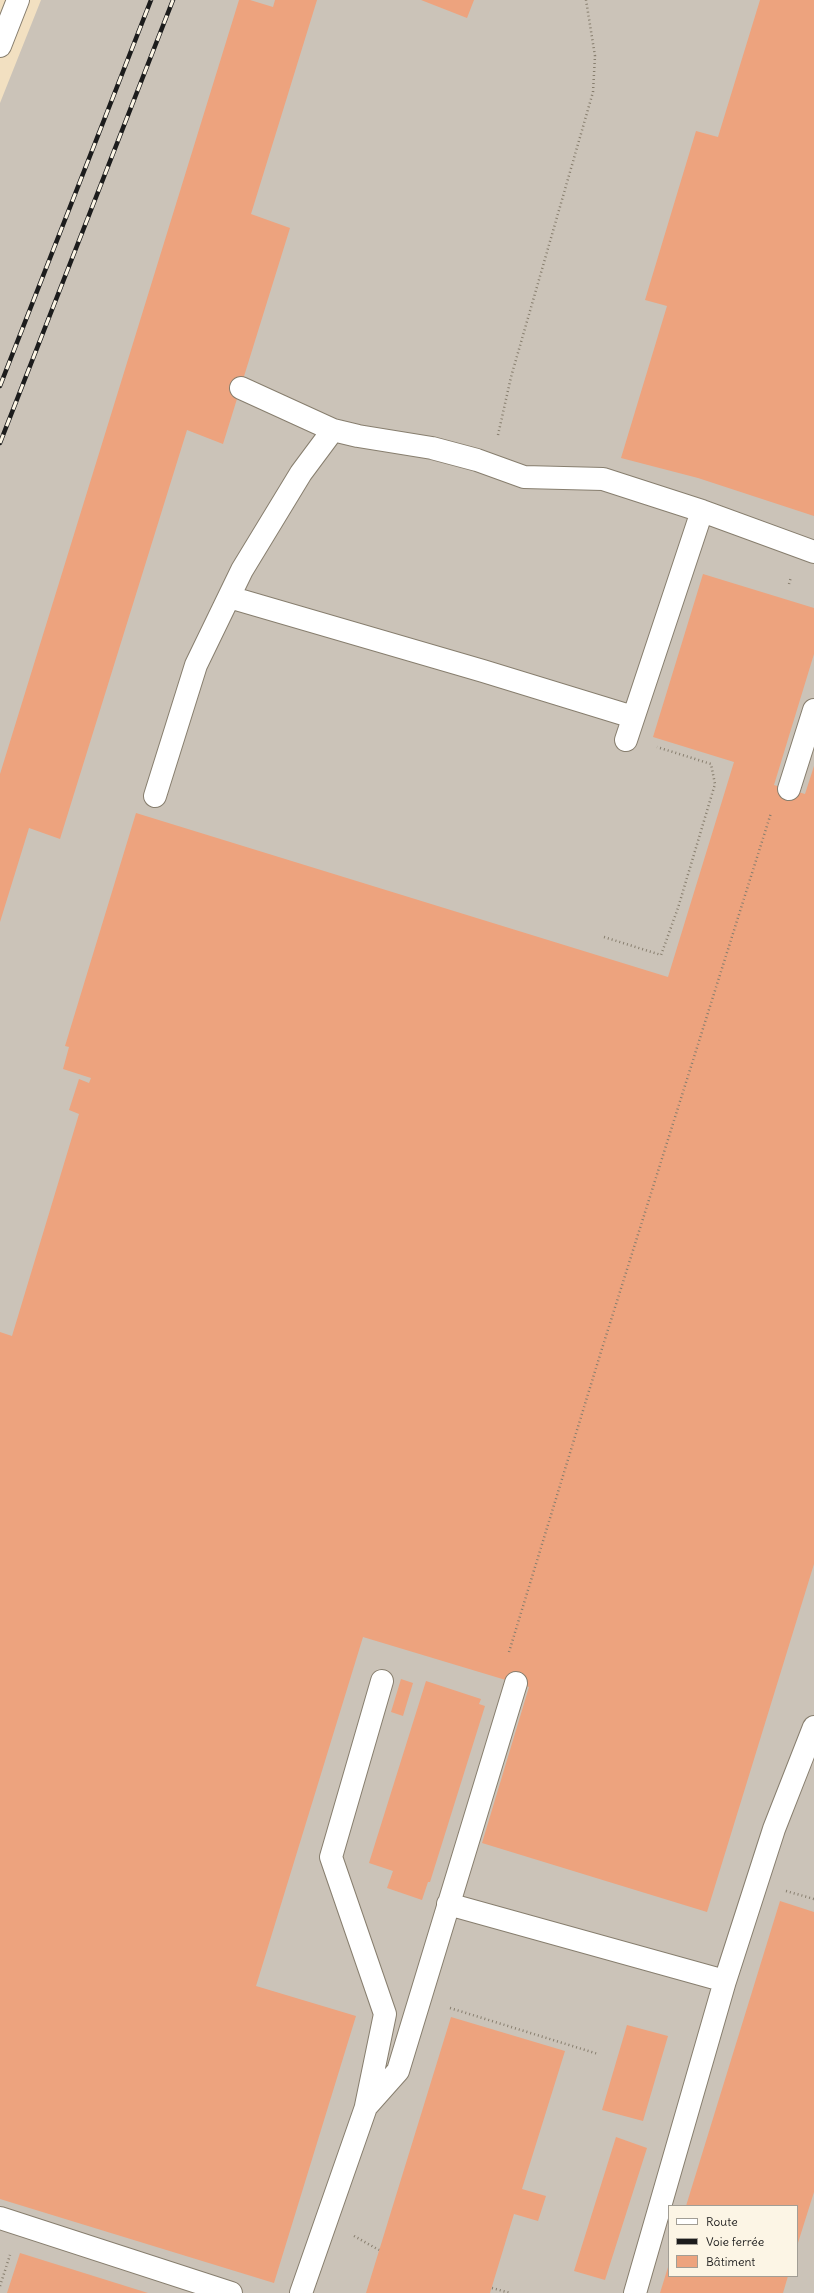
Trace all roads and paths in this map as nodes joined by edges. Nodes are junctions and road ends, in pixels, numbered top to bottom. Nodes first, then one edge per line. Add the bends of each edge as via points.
1 (18, 0) edge
2 (586, 0) edge
3 (0, 46) edge
4 (241, 388) dead end
5 (334, 430) junction
6 (498, 436) dead end
7 (702, 511) junction
8 (814, 552) edge
9 (229, 597) junction
10 (814, 710) edge
11 (630, 729) junction
12 (789, 789) dead end
13 (156, 796) dead end
14 (773, 806) dead end
15 (604, 937) dead end
16 (508, 1657) dead end
17 (382, 1681) dead end
18 (516, 1683) dead end
19 (814, 1727) edge
20 (782, 1890) dead end
21 (814, 1899) edge
22 (448, 1904) junction
23 (426, 1978) junction
24 (725, 1981) junction
25 (598, 2054) dead end
26 (366, 2107) junction
27 (0, 2218) edge
28 (10, 2253) dead end
29 (0, 2286) edge
30 (492, 2288) dead end
31 (231, 2293) edge
32 (301, 2293) edge
33 (510, 2293) edge
34 (635, 2293) edge

1 - 3 street
2 - 6 path via 595,56 593,92 511,377
4 - 5 street
5 - 7 street via 440,450 478,460 524,477 603,479
5 - 9 street via 301,473 242,570
7 - 8 street
7 - 11 street
9 - 11 street via 483,671
9 - 13 street via 196,665
10 - 12 street
11 - 15 path via 652,745 711,764 715,784 678,908 661,955
14 - 16 path
17 - 26 street via 331,1857 385,2014
18 - 22 street
19 - 24 street via 774,1829
20 - 21 path
22 - 23 street
22 - 24 street
23 - 25 path via 443,2006
23 - 26 street via 398,2071
24 - 34 street
26 - 32 street
27 - 31 street
28 - 29 path
30 - 33 path

